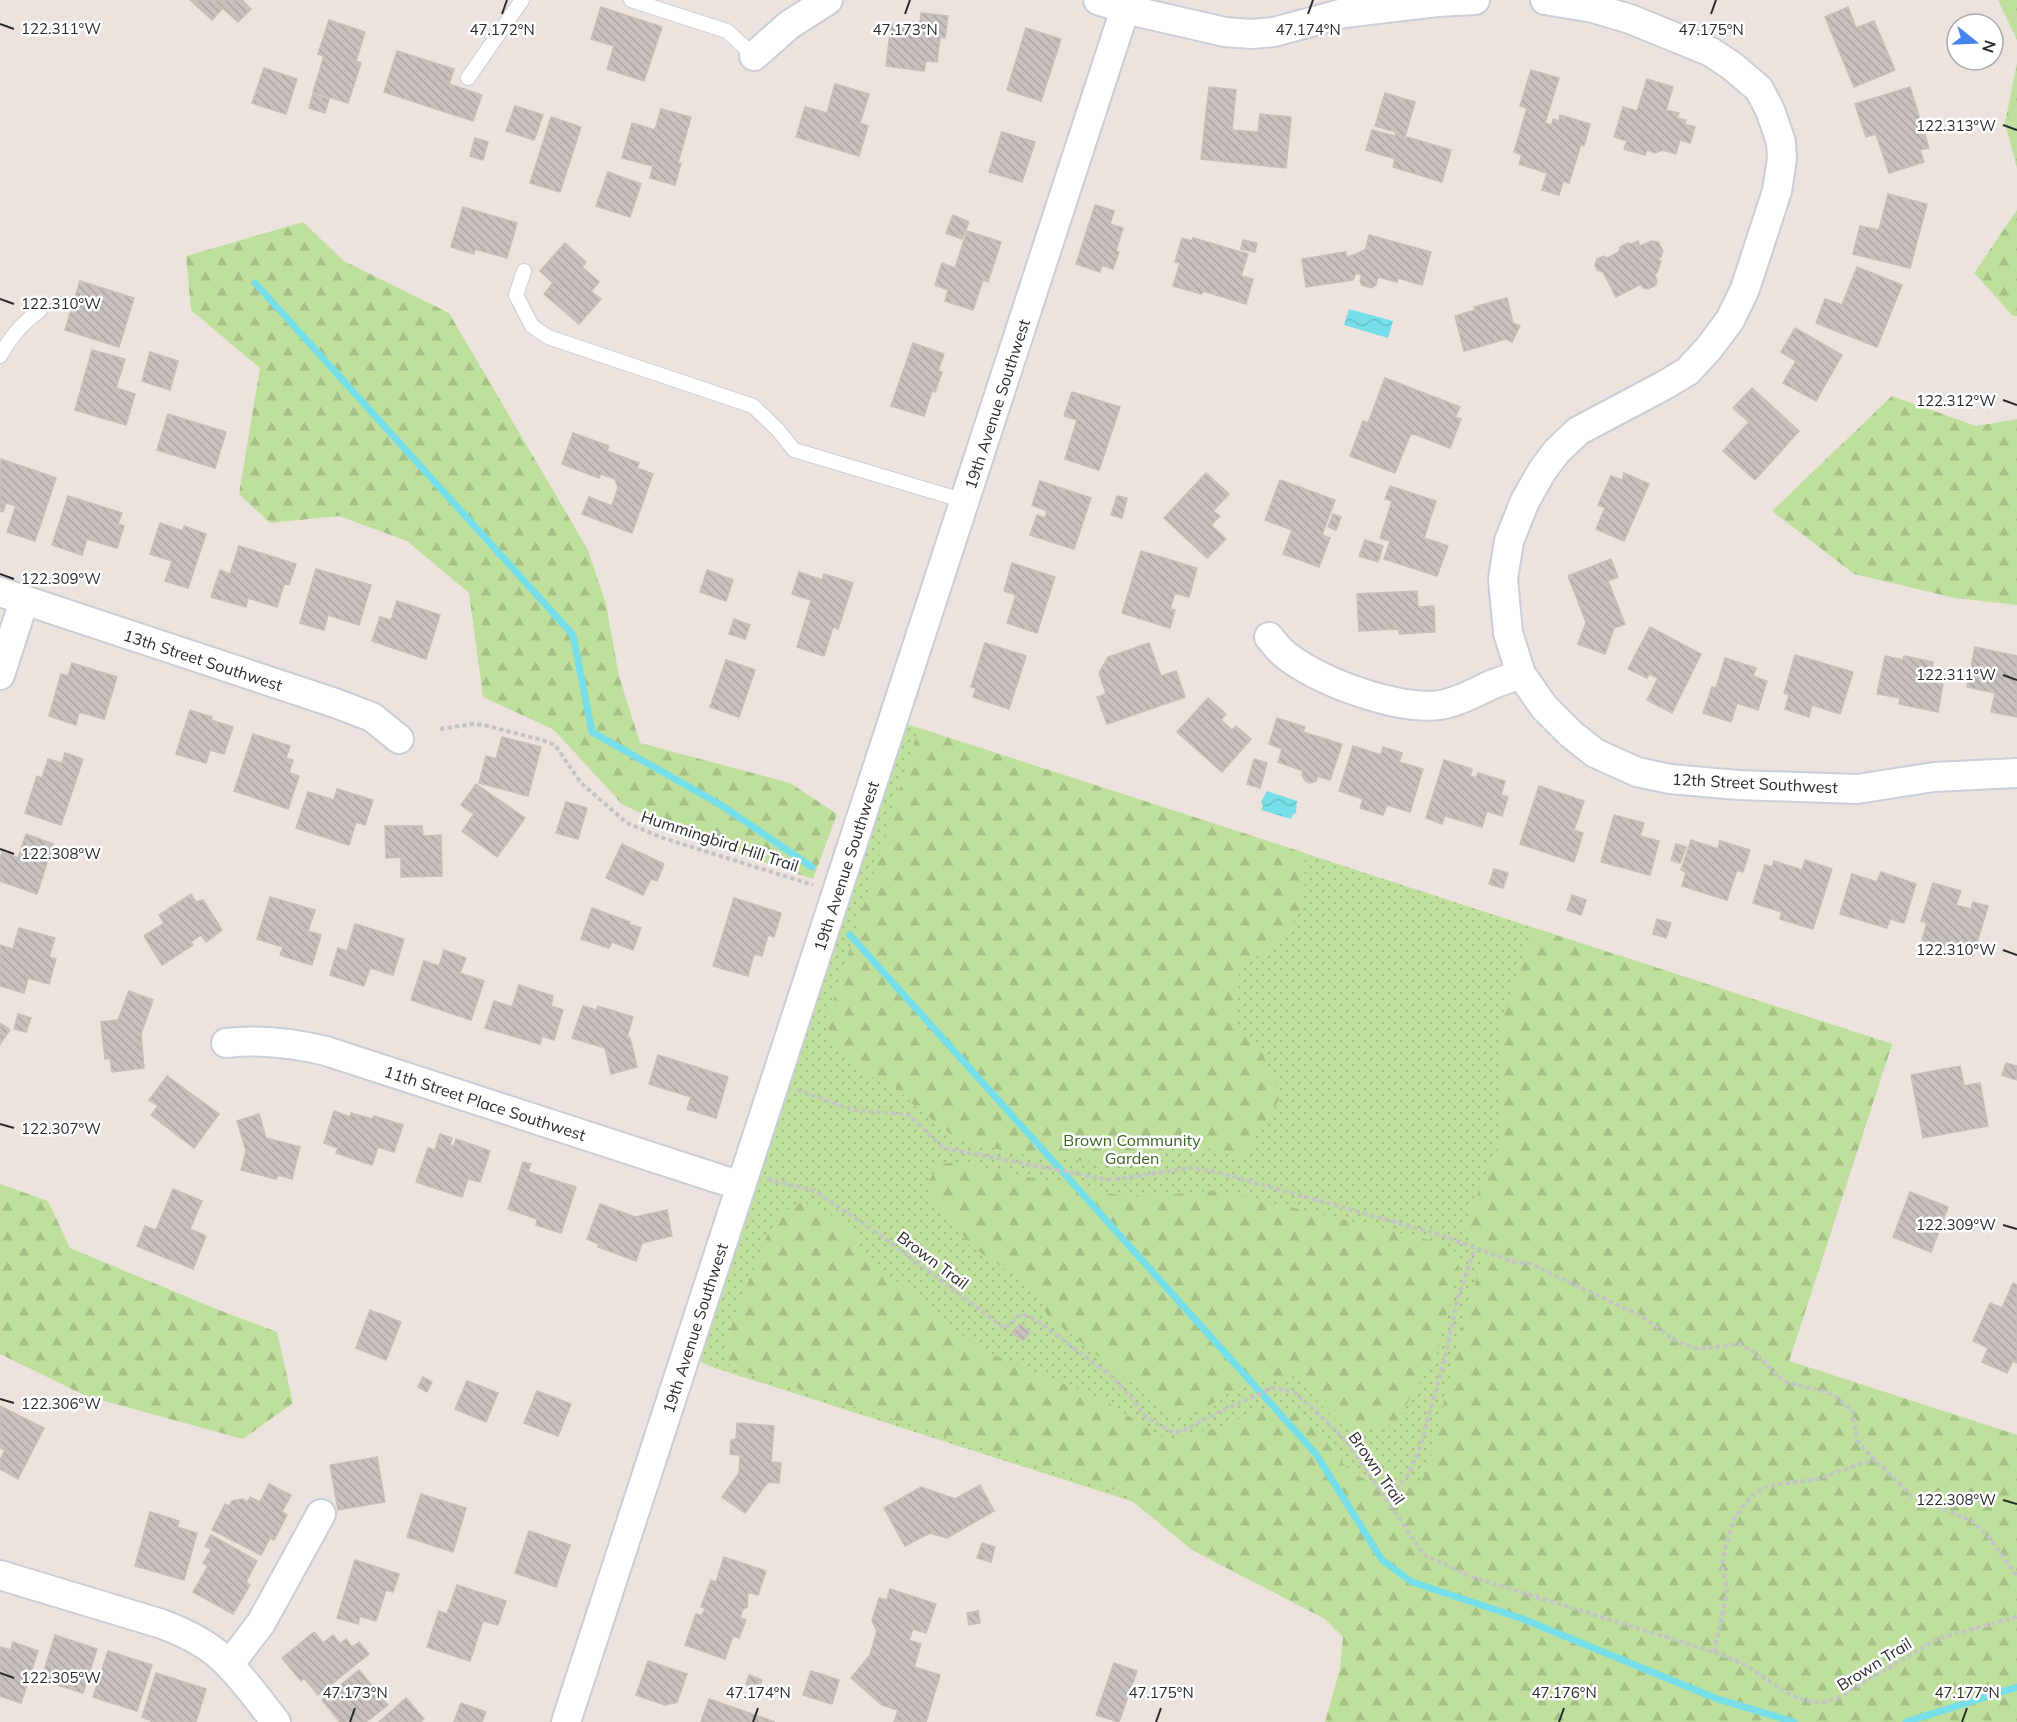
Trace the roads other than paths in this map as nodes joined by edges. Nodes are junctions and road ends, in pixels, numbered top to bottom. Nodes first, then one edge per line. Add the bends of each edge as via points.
1 (522, 0) edge
2 (631, 0) edge
3 (828, 0) edge
4 (1098, 0) edge
5 (1475, 0) edge
6 (1545, 0) edge
7 (1437, 1) edge
8 (1125, 9) junction
9 (754, 56) joint
10 (468, 78) dead end
11 (524, 271) dead end
12 (40, 310) dead end
13 (0, 356) edge
14 (965, 501) junction
15 (12, 597) edge
16 (1269, 637) dead end
17 (1521, 674) junction
18 (0, 675) edge
19 (399, 739) dead end
20 (2017, 773) edge
21 (226, 1043) dead end
22 (754, 1183) junction
23 (321, 1514) dead end
24 (0, 1575) edge
25 (229, 1665) junction
26 (276, 1722) edge
27 (566, 1722) edge

1 - 10 lane
2 - 9 lane via 728,31
3 - 9 street via 789,25
4 - 8 street
5 - 7 street
6 - 17 street, 12th Street Southwest via 1630,19 1711,52 1732,66 1759,89 1777,127 1782,159 1777,191 1745,289 1730,320 1709,348 1688,371 1578,431 1557,451 1525,501 1509,541 1503,579 1508,633
7 - 8 street via 1344,13 1252,34 1225,32
8 - 14 street, 19th Avenue Southwest
11 - 14 lane via 516,294 532,326 548,337 753,406 794,450
12 - 13 lane via 23,323
14 - 22 street, 19th Avenue Southwest
15 - 18 street
15 - 19 street, 13th Street Southwest via 335,703 372,717
16 - 17 street via 1304,667 1397,704 1440,705
17 - 20 street, 12th Street Southwest via 1544,707 1595,753 1637,772 1670,779 1857,789 1934,777
21 - 22 street, 11th Street Place Southwest via 278,1041 326,1051
22 - 27 street, 19th Avenue Southwest
23 - 25 street via 261,1623
24 - 25 street via 180,1631
25 - 26 street

